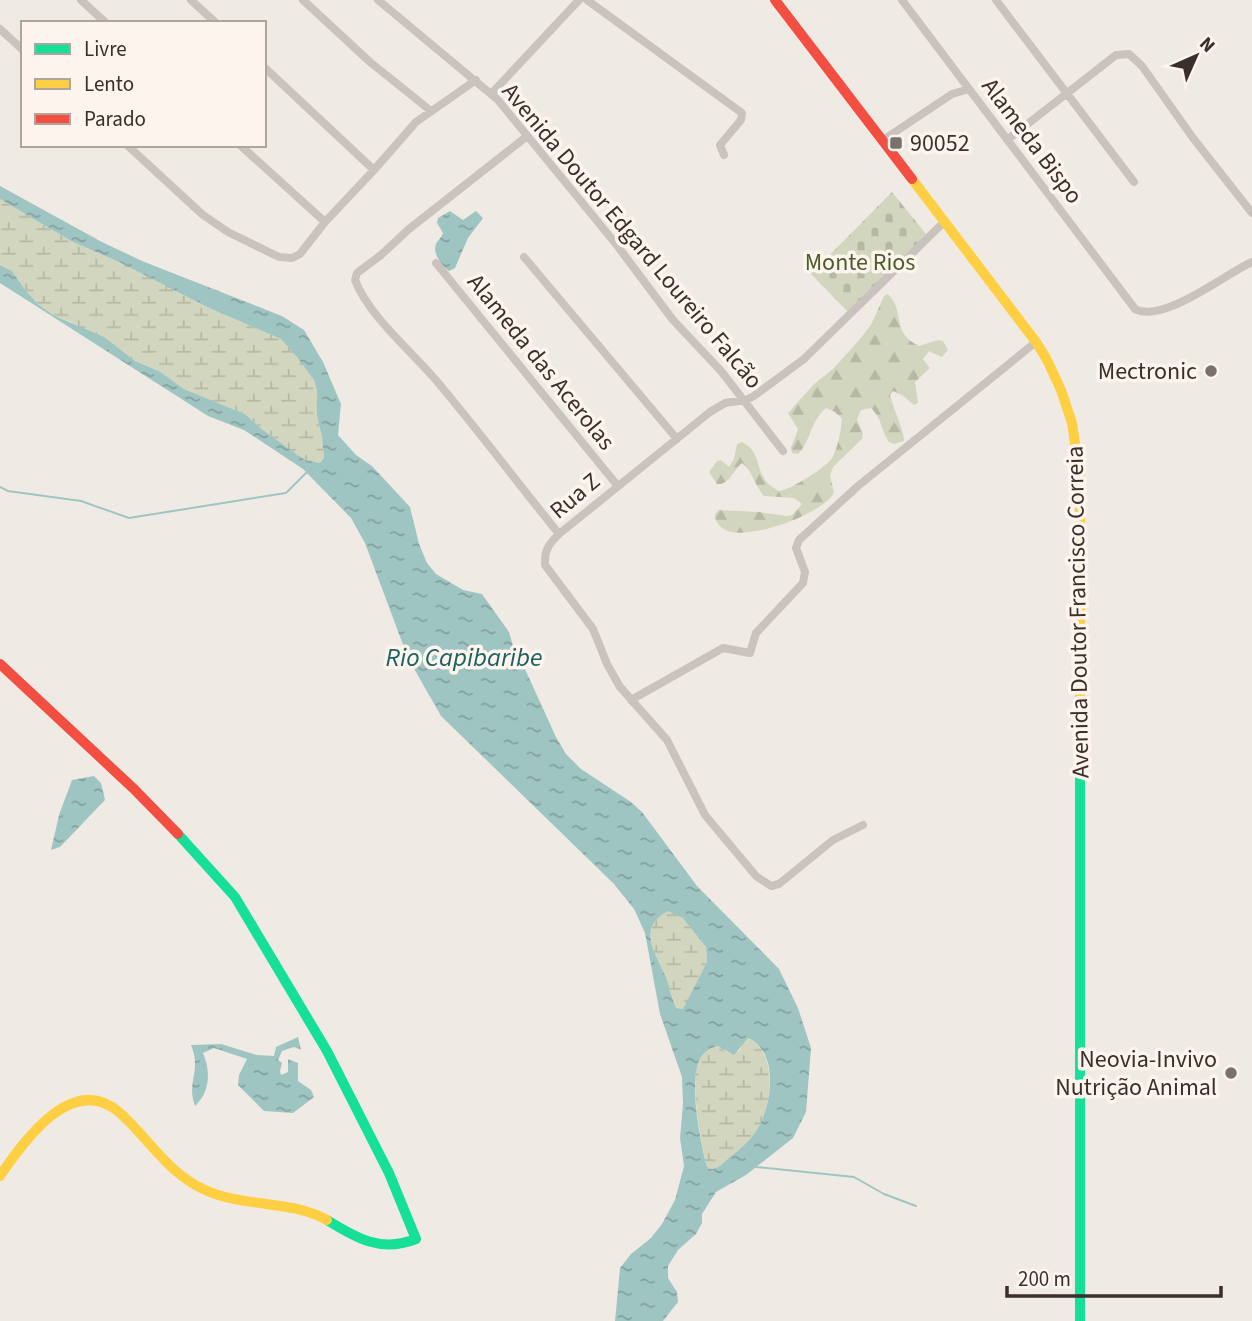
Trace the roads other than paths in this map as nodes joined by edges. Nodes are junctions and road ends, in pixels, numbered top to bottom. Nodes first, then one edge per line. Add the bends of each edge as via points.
1 (81, 0) edge
2 (191, 0) edge
3 (303, 0) edge
4 (378, 0) edge
5 (579, 0) edge
6 (587, 0) edge
7 (775, 0) edge
8 (902, 0) edge
9 (996, 0) edge
10 (104, 21) edge
11 (214, 21) edge
12 (0, 29) edge
13 (21, 48) edge
14 (266, 69) edge
15 (476, 80) junction
16 (969, 89) junction
17 (492, 93) junction
18 (1068, 94) junction
19 (430, 111) junction
20 (526, 137) junction
21 (883, 140) junction
22 (1007, 140) junction
23 (129, 147) edge
24 (242, 147) edge
25 (724, 155) dead end
26 (374, 170) junction
27 (1134, 182) dead end
28 (1252, 213) edge
29 (946, 221) junction
30 (325, 222) junction
31 (524, 257) dead end
32 (1252, 262) edge
33 (436, 263) dead end
34 (1036, 342) junction
35 (743, 400) junction
36 (677, 439) junction
37 (783, 451) dead end
38 (617, 485) junction
39 (559, 534) junction
40 (0, 664) edge
41 (631, 699) junction
42 (863, 825) dead end
43 (0, 1176) edge
44 (1080, 1321) edge

1 - 10 street
2 - 11 street
3 - 19 street
4 - 15 street, Avenida Doutor Edgard Loureiro Falcão
5 - 17 street
6 - 25 street via 743,113 720,145
7 - 21 main road, Avenida Doutor Francisco Correia
8 - 16 street, Alameda Bispo
9 - 18 street
12 - 13 street
14 - 26 street
15 - 17 street, Avenida Doutor Edgard Loureiro Falcão
15 - 19 street
16 - 21 street via 952,94
16 - 22 street, Alameda Bispo
17 - 20 street, Avenida Doutor Edgard Loureiro Falcão
18 - 22 street
18 - 27 street
18 - 28 street via 1116,55 1134,57
19 - 26 street
20 - 35 street, Avenida Doutor Edgard Loureiro Falcão
20 - 39 street via 461,185 362,269 355,280 381,319
21 - 29 main road, Avenida Doutor Francisco Correia
22 - 32 street, Alameda Bispo via 1133,306 1144,313 1196,294
23 - 30 street via 204,215 228,232 286,259 300,254
24 - 30 street
26 - 30 street
29 - 34 main road, Avenida Doutor Francisco Correia
29 - 35 street, Rua Z via 804,359
31 - 36 street
33 - 38 street, Alameda das Acerolas
34 - 41 street via 858,486 799,540 796,548 805,572 803,583 756,633 750,653 723,648
34 - 44 main road, Avenida Doutor Francisco Correia via 1058,379 1070,413 1080,477
35 - 36 street, Rua Z via 725,402
35 - 37 street, Avenida Doutor Edgard Loureiro Falcão
36 - 38 street, Rua Z
38 - 39 street, Rua Z
39 - 41 street, Rua Z via 548,545 545,565 593,629 607,664
40 - 43 main road via 134,789 235,897 327,1051 389,1172 416,1239 398,1245 366,1242 299,1209 215,1194 178,1173 120,1113 95,1100 79,1101 55,1114
41 - 42 street via 667,740 705,815 765,883 779,884 833,840

